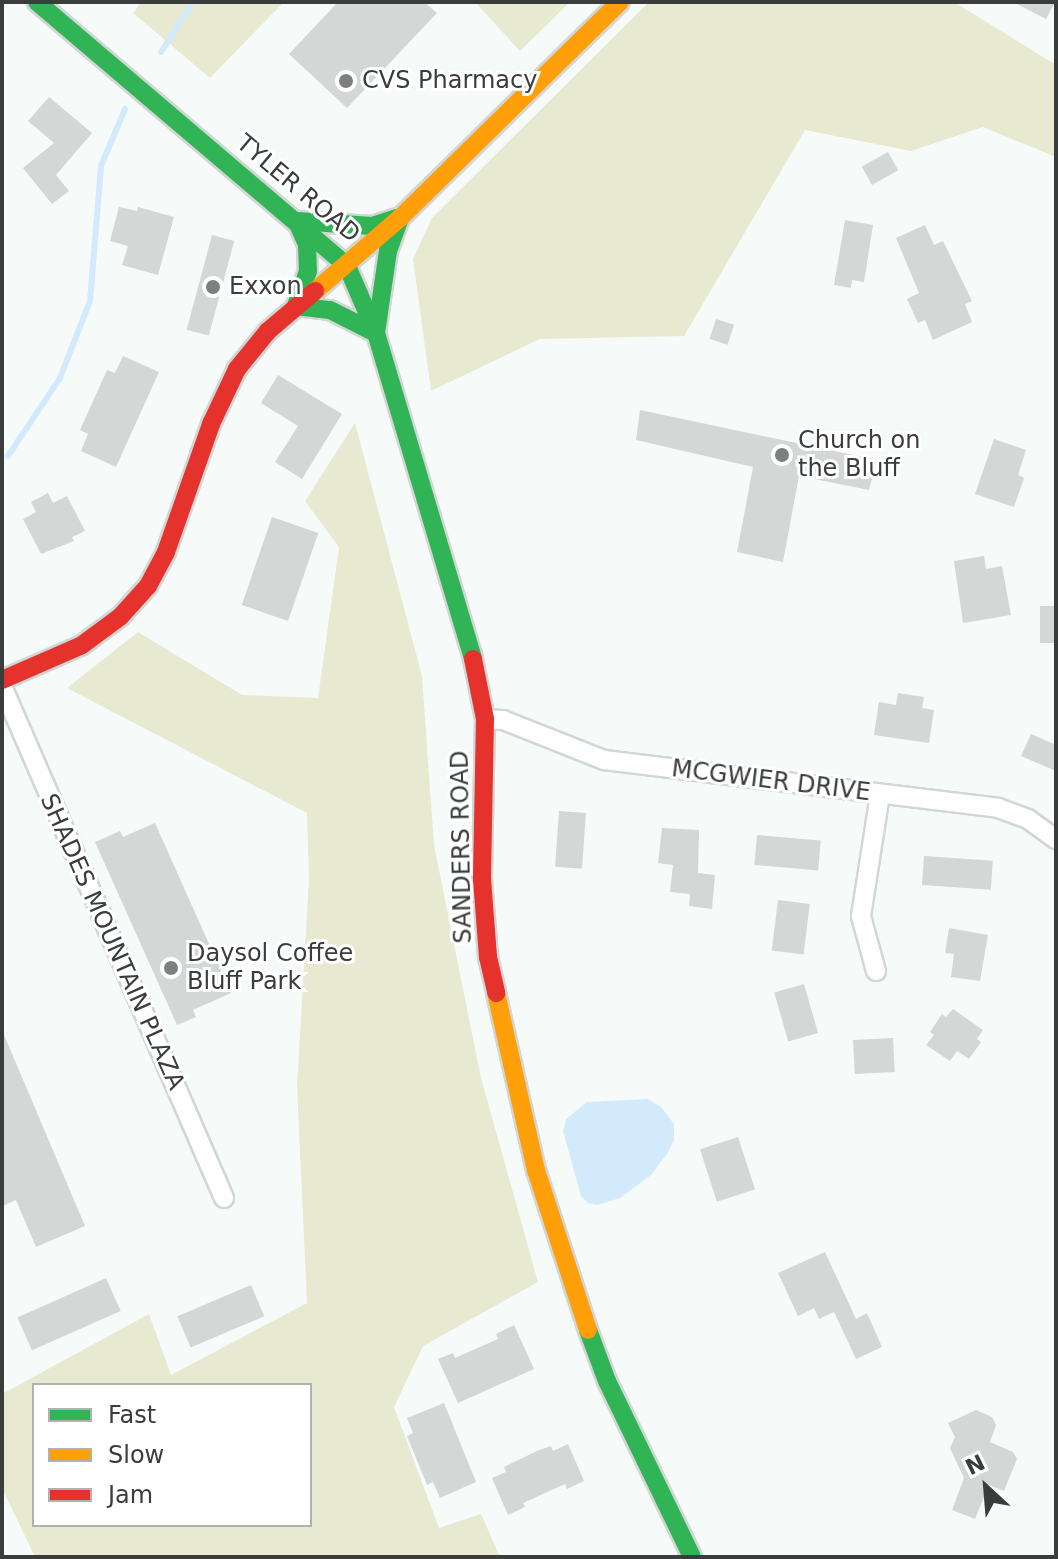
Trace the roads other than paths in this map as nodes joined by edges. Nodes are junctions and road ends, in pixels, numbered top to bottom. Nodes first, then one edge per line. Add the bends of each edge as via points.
1 (37, 2) edge
2 (620, 2) edge
3 (401, 217) junction
4 (297, 221) junction
5 (347, 266) junction
6 (296, 306) junction
7 (376, 333) junction
8 (2, 683) edge
9 (485, 719) junction
10 (880, 794) junction
11 (1056, 839) edge
12 (876, 971) dead end
13 (224, 1198) dead end
14 (692, 1557) edge

1 - 4 street, TYLER ROAD
2 - 3 street, TYLER ROAD
3 - 4 street via 372,226
3 - 5 street, TYLER ROAD
3 - 7 street via 388,251
4 - 5 street, TYLER ROAD
4 - 6 street via 307,244 308,271
5 - 6 street
5 - 7 street, SANDERS ROAD
6 - 7 street via 330,310
6 - 8 street via 237,369 148,586 120,617 82,645
7 - 9 street, SANDERS ROAD via 478,674
8 - 13 street, SHADES MOUNTAIN PLAZA
9 - 10 street, MCGWIER DRIVE via 503,720 604,760
9 - 14 street, SANDERS ROAD via 482,879 488,957 536,1170 607,1381
10 - 11 street, MCGWIER DRIVE via 998,808 1028,819
10 - 12 street via 861,916

